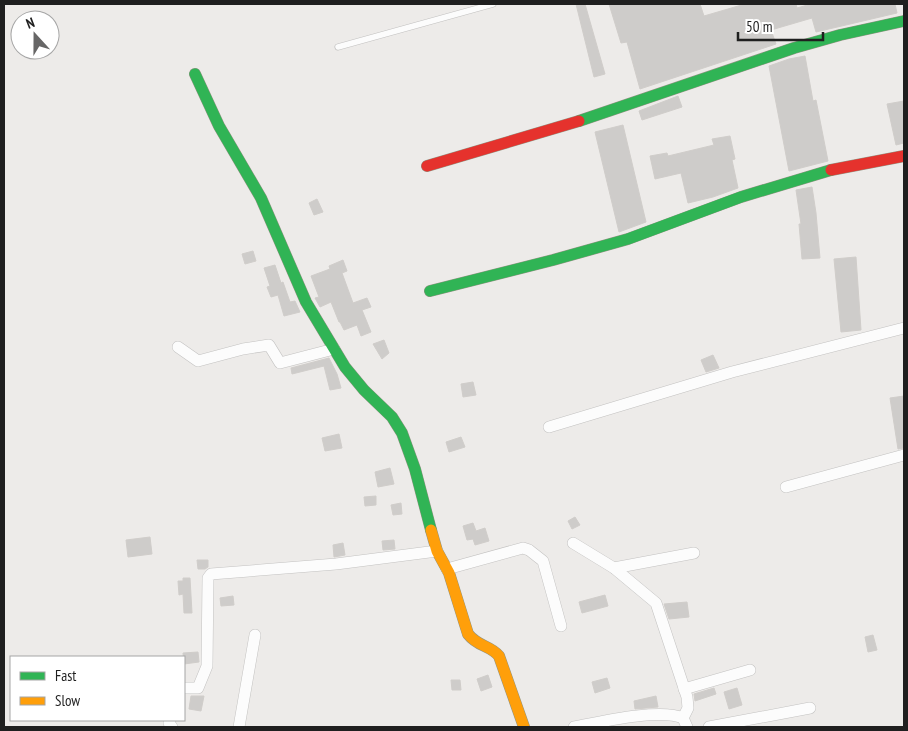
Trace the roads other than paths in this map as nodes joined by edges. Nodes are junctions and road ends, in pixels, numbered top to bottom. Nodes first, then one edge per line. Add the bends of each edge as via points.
1 (493, 4) edge
2 (904, 21) edge
3 (338, 47) dead end
4 (196, 74) dead end
5 (904, 156) edge
6 (427, 166) dead end
7 (430, 290) dead end
8 (904, 328) edge
9 (178, 347) dead end
10 (334, 349) junction
11 (549, 427) dead end
12 (904, 455) edge
13 (786, 487) dead end
14 (573, 543) dead end
15 (437, 550) junction
16 (694, 553) dead end
17 (614, 568) junction
18 (446, 569) junction
19 (561, 626) dead end
20 (255, 635) dead end
21 (750, 670) dead end
22 (185, 688) edge
23 (684, 689) junction
24 (810, 708) dead end
25 (644, 722) edge
26 (685, 722) edge
27 (239, 727) edge
28 (524, 727) edge
29 (574, 727) edge
30 (709, 727) edge

1 - 3 lane
2 - 6 street via 794,48 596,116
4 - 10 street via 219,126 260,198 306,302
5 - 7 street via 822,172 741,197 628,239
8 - 11 street via 732,372
9 - 10 street via 198,361 269,345 280,363
10 - 15 street via 358,383 399,428 415,469
12 - 13 street
14 - 17 street
15 - 18 street
15 - 22 street via 336,564 211,574 208,578 207,666 199,687
16 - 17 street
17 - 23 street via 656,603
18 - 19 street via 523,548 529,550 543,561
18 - 28 street via 468,634 474,642 499,656
20 - 27 street
21 - 23 street
23 - 26 street via 688,704
24 - 30 street
25 - 26 street via 668,714
25 - 29 street

